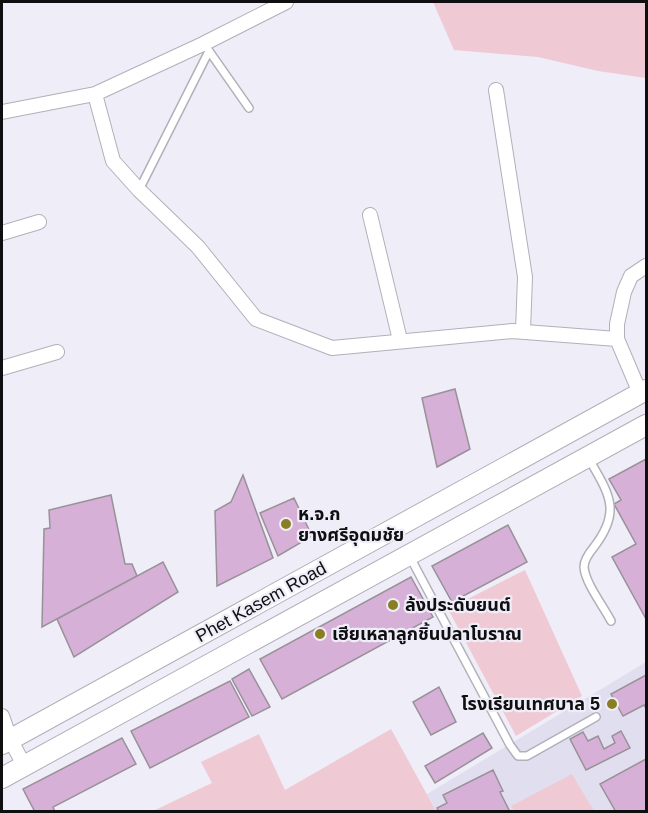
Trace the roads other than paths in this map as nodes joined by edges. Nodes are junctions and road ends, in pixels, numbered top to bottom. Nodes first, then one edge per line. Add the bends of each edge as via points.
1 (286, 2) edge
2 (206, 47) junction
3 (496, 90) dead end
4 (95, 94) junction
5 (249, 108) dead end
6 (2, 112) edge
7 (139, 190) junction
8 (370, 215) dead end
9 (39, 222) dead end
10 (2, 233) edge
11 (646, 266) edge
12 (523, 331) junction
13 (617, 339) junction
14 (400, 340) junction
15 (57, 351) dead end
16 (2, 368) edge
17 (644, 391) edge
18 (646, 425) edge
19 (588, 457) junction
20 (408, 555) junction
21 (611, 621) dead end
22 (2, 716) edge
23 (596, 717) dead end
24 (6, 742) edge
25 (24, 765) junction
26 (2, 778) edge

1 - 2 street
2 - 4 street
2 - 5 lane
2 - 7 lane
3 - 12 street via 525,277
4 - 6 street
4 - 7 street via 113,161
7 - 14 street via 198,247 256,319 332,348
8 - 14 street
9 - 10 street
11 - 13 street via 631,276 624,292
12 - 13 street
12 - 14 street
13 - 17 street
15 - 16 street
17 - 24 main road, Phet Kasem Road
18 - 19 main road, Phet Kasem Road
19 - 20 main road, Phet Kasem Road
19 - 21 lane via 607,491 610,519 584,566
20 - 23 lane via 518,756 527,756
20 - 25 main road, Phet Kasem Road
22 - 24 street
24 - 25 street
25 - 26 main road, Phet Kasem Road

